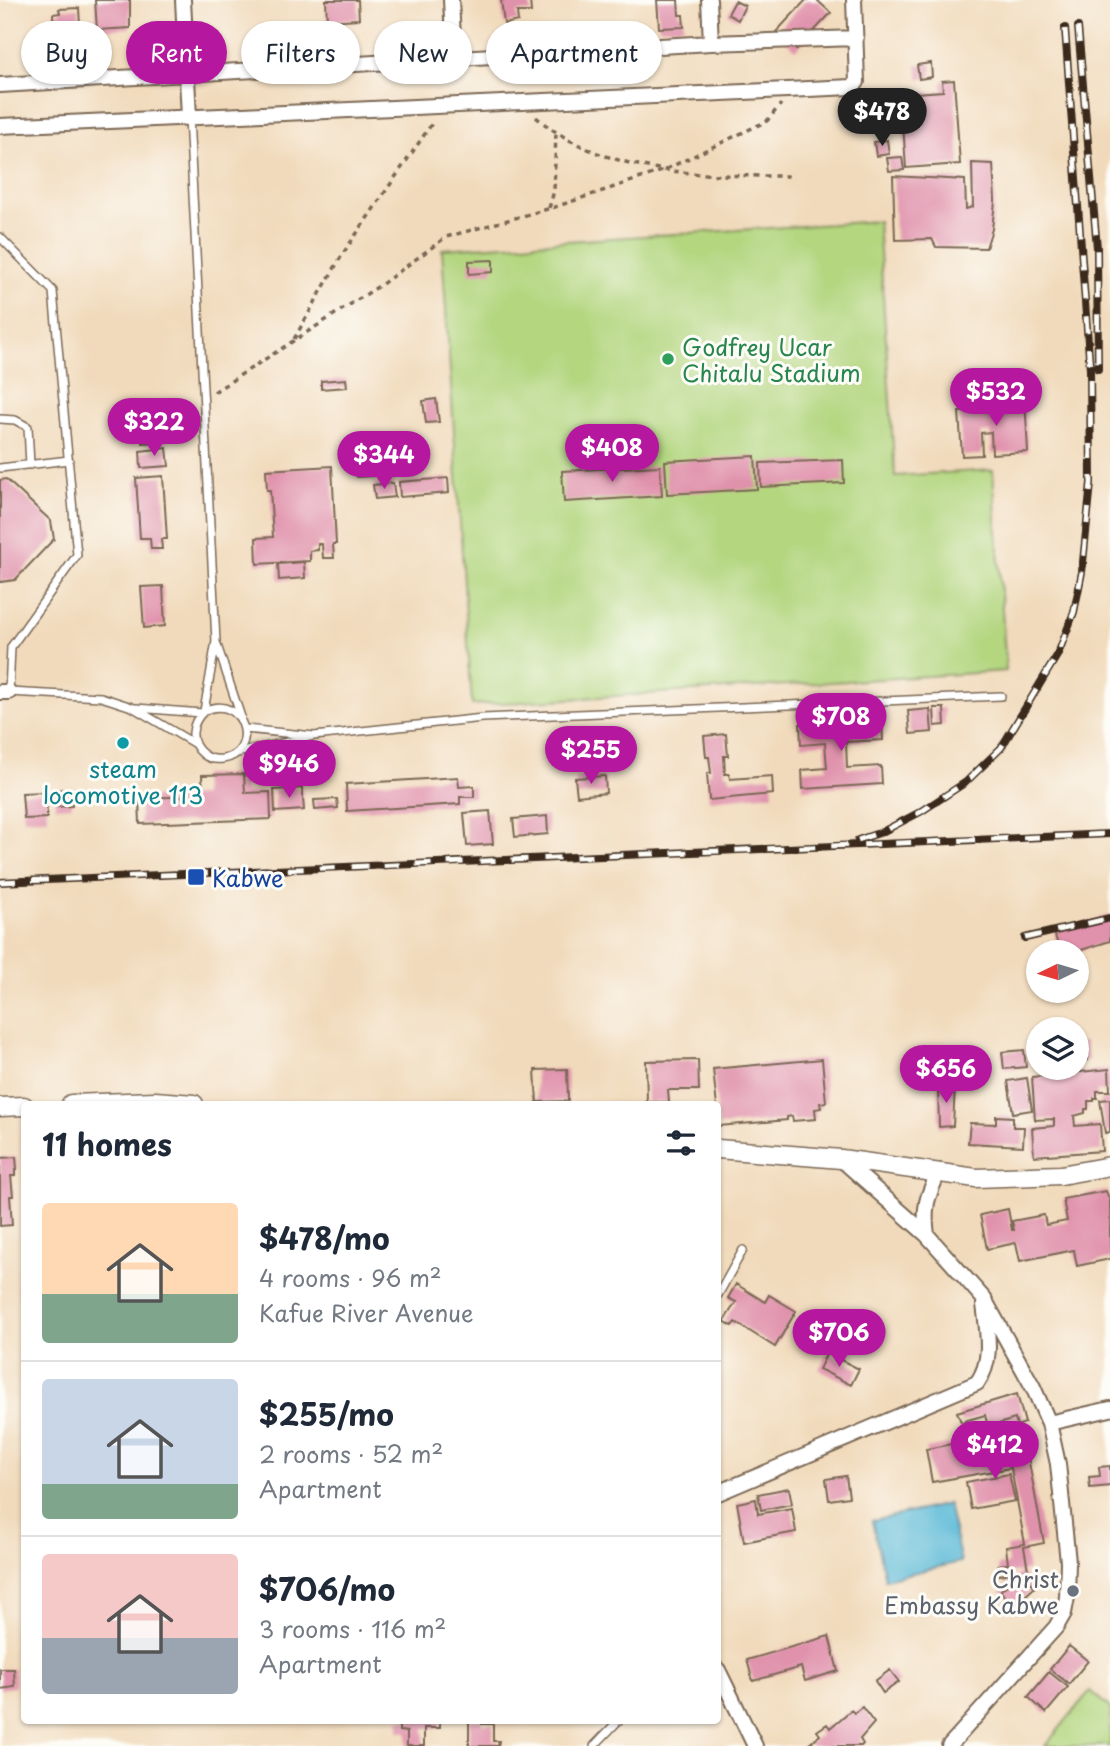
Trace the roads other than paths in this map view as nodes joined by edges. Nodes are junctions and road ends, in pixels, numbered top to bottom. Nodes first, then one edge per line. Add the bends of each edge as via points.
1 (183, 0) edge
2 (451, 0) edge
3 (709, 0) edge
4 (854, 0) edge
5 (184, 21) edge
6 (452, 21) edge
7 (856, 38) junction
8 (711, 43) junction
9 (472, 56) edge
10 (374, 62) edge
11 (227, 71) edge
12 (126, 77) edge
13 (188, 84) edge
14 (0, 85) edge
15 (189, 117) junction
16 (0, 126) edge
17 (0, 237) edge
18 (0, 419) edge
19 (69, 460) junction
20 (30, 465) junction
21 (0, 468) edge
22 (216, 642) junction
23 (10, 647) junction
24 (0, 648) edge
25 (4, 692) edge
26 (1001, 696) dead end
27 (132, 707) junction
28 (203, 712) junction
29 (244, 725) junction
30 (314, 736) junction
31 (195, 744) junction
32 (237, 753) junction
33 (21, 1106) edge
34 (0, 1107) edge
35 (721, 1149) edge
36 (841, 1159) junction
37 (1110, 1166) edge
38 (939, 1171) junction
39 (927, 1235) junction
40 (743, 1250) dead end
41 (721, 1290) edge
42 (984, 1299) junction
43 (1110, 1409) edge
44 (1049, 1423) junction
45 (721, 1492) edge
46 (721, 1676) edge
47 (616, 1724) edge
48 (594, 1746) edge
49 (755, 1746) edge
50 (949, 1746) edge

1 - 5 street
2 - 6 street
3 - 8 street
4 - 7 street
7 - 8 street
7 - 15 street via 856,85
8 - 9 street
10 - 11 street
12 - 14 street
13 - 15 street
15 - 16 street
15 - 22 lane
17 - 19 lane via 53,291
18 - 20 lane via 28,427
19 - 20 lane
19 - 23 lane via 77,555
20 - 21 lane
22 - 28 lane
22 - 29 lane
23 - 24 lane
23 - 25 lane
25 - 27 lane via 101,697
26 - 30 lane via 482,718
27 - 28 lane
27 - 31 lane
28 - 29 lane via 221,707 237,714
28 - 31 lane via 193,727
29 - 30 lane
29 - 32 lane
30 - 32 lane
31 - 32 lane via 213,759
33 - 34 street
35 - 36 street
36 - 38 street
36 - 39 street
37 - 38 street via 1061,1175 976,1178
38 - 39 street via 926,1198
39 - 42 street
40 - 41 lane
42 - 44 street
42 - 45 street via 988,1350 986,1371 977,1383
43 - 44 street
44 - 50 street via 1068,1562 1064,1613
46 - 49 street
47 - 48 lane

